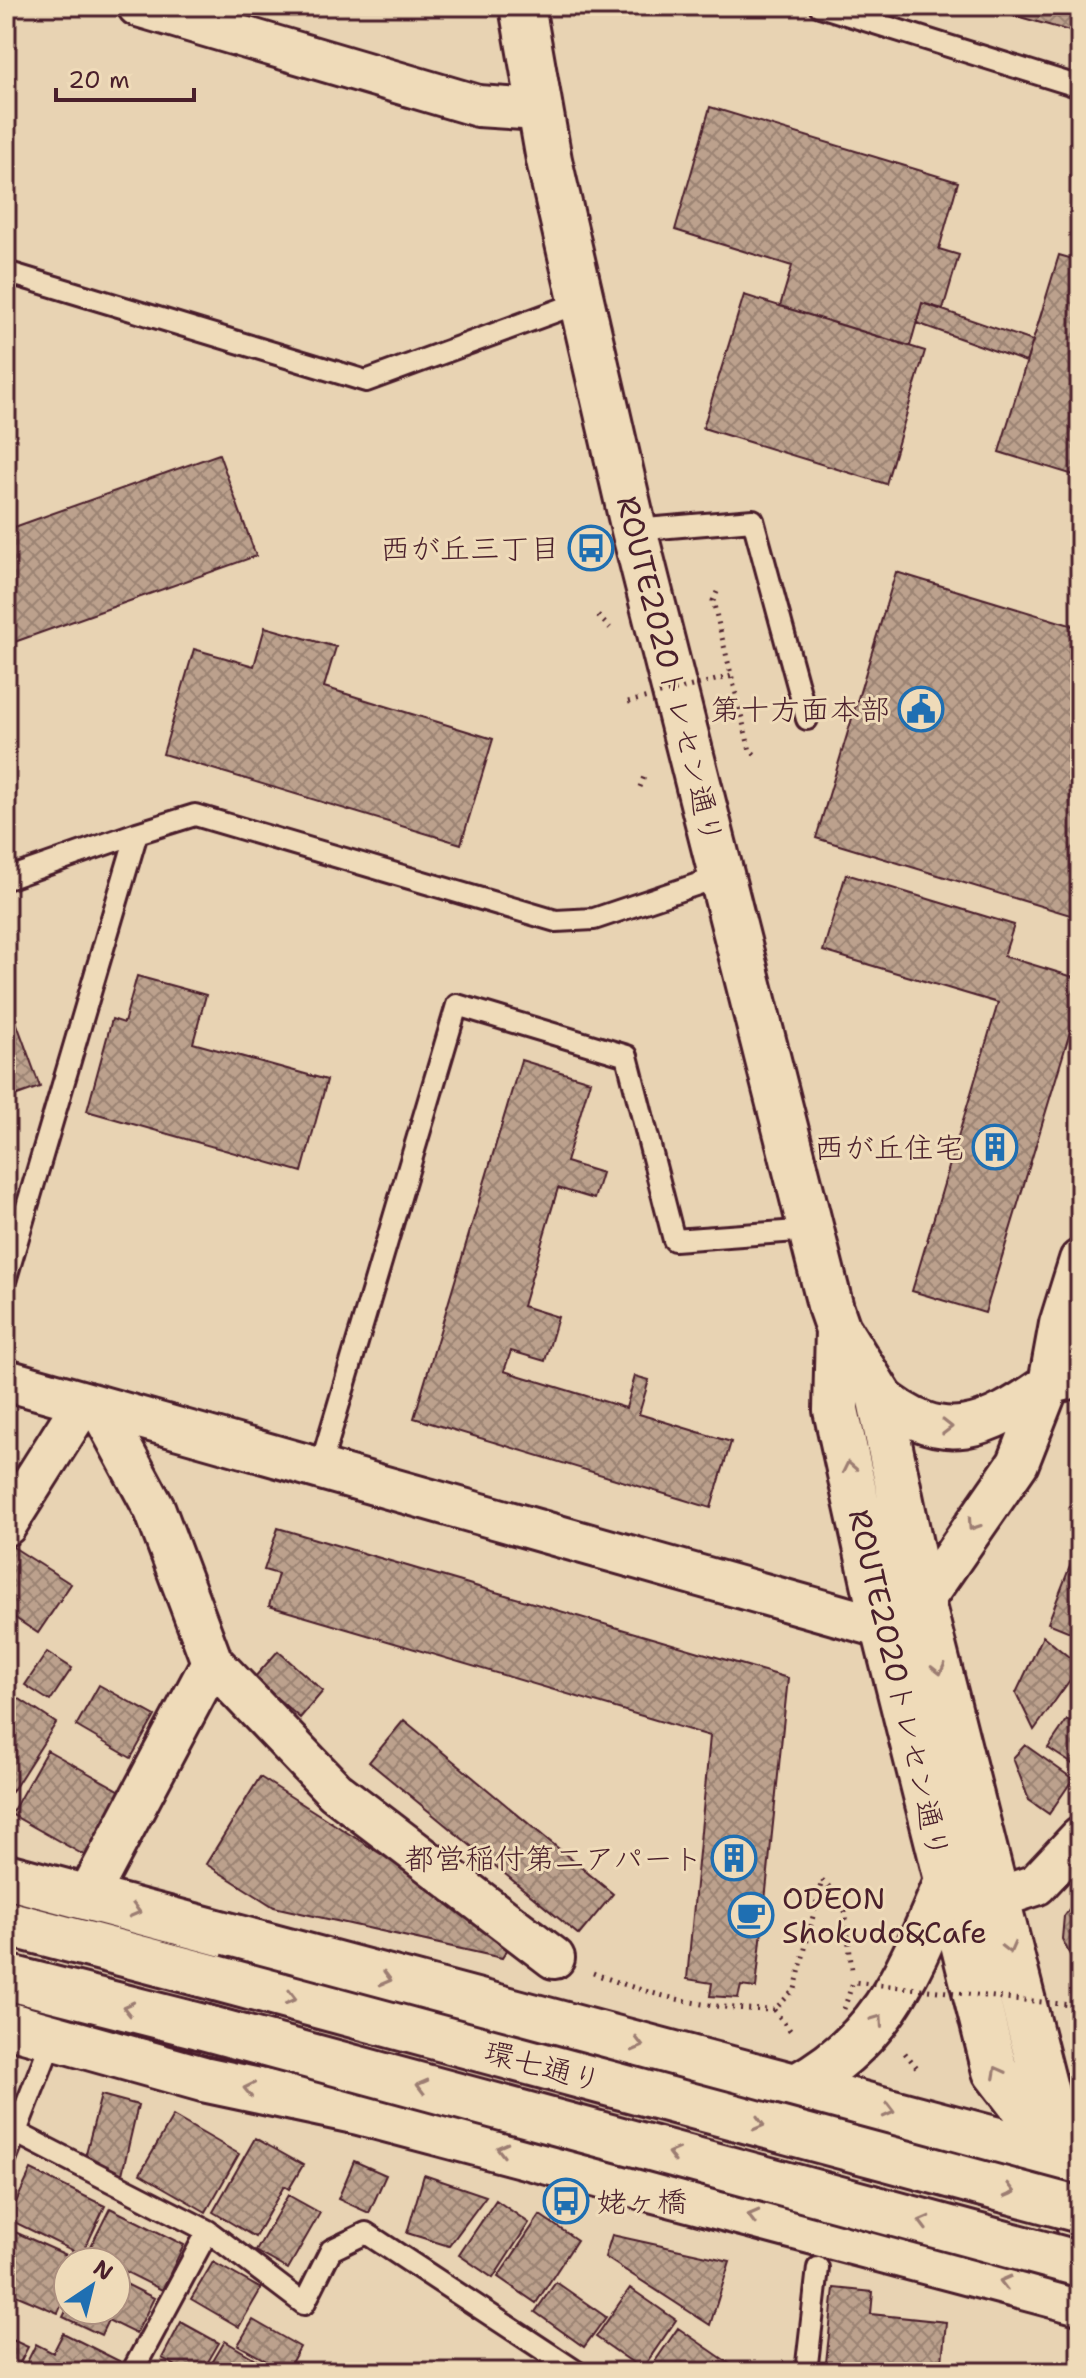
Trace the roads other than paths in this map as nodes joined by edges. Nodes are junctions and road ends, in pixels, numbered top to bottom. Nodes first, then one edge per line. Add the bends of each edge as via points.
1 (138, 6) edge
2 (522, 6) edge
3 (820, 6) edge
4 (1080, 87) edge
5 (539, 110) junction
6 (6, 272) edge
7 (581, 302) junction
8 (634, 530) junction
9 (807, 719) dead end
10 (137, 833) junction
11 (722, 876) junction
12 (6, 879) edge
13 (811, 1230) junction
14 (1080, 1260) edge
15 (6, 1278) edge
16 (838, 1329) junction
17 (6, 1380) edge
18 (1064, 1380) edge
19 (879, 1395) junction
20 (91, 1406) junction
21 (319, 1471) junction
22 (6, 1525) edge
23 (922, 1602) junction
24 (884, 1628) junction
25 (212, 1662) junction
26 (1080, 1838) edge
27 (6, 1876) edge
28 (946, 1884) junction
29 (87, 1898) junction
30 (996, 1898) junction
31 (6, 1923) edge
32 (554, 1958) road end
33 (6, 1977) edge
34 (6, 2024) edge
35 (53, 2037) junction
36 (797, 2086) junction
37 (17, 2133) junction
38 (6, 2157) edge
39 (1070, 2159) edge
40 (1080, 2210) edge
41 (1080, 2227) edge
42 (208, 2231) junction
43 (1080, 2264) edge
44 (818, 2268) dead end
45 (1080, 2302) edge
46 (132, 2372) edge
47 (577, 2372) edge
48 (806, 2372) edge

1 - 5 street via 478,106
2 - 5 main road, ROUTE2020トレセン通り
3 - 4 lane
5 - 7 main road, ROUTE2020トレセン通り
6 - 7 lane via 366,381
7 - 8 main road, ROUTE2020トレセン通り
8 - 9 lane via 753,520
8 - 11 main road, ROUTE2020トレセン通り
10 - 11 lane via 195,815 556,921 594,919
10 - 12 lane
10 - 15 lane
11 - 13 main road, ROUTE2020トレセン通り
13 - 16 main road, ROUTE2020トレセン通り
13 - 21 lane via 674,1240 627,1056 457,1005
14 - 18 street via 1060,1324
16 - 19 main road, ROUTE2020トレセン通り
24 -> 16 main road, ROUTE2020トレセン通り via 836,1410
17 - 20 street
19 -> 18 street via 904,1416 954,1429 989,1420
18 -> 23 street via 1018,1463
19 - 23 main road, ROUTE2020トレセン通り
20 - 21 street
20 - 22 street
20 - 25 street via 155,1510
21 - 24 street
23 -> 30 main road, ROUTE2020トレセン通り
24 - 28 main road, ROUTE2020トレセン通り
25 - 29 street
25 - 32 street via 335,1791
26 - 30 street via 1036,1885
27 - 29 main road
36 -> 28 main road via 830,2068 873,2028 921,1943
39 -> 28 main road, ROUTE2020トレセン通り via 995,2071
29 -> 36 main road
30 -> 39 main road, ROUTE2020トレセン通り
31 -> 40 main road, 環七通り, bridge
43 -> 33 main road, 環七通り, bridge
34 - 35 main road
35 - 37 lane
45 -> 35 main road
36 -> 39 main road
37 - 38 lane
37 - 42 lane
39 - 41 main road, ROUTE2020トレセン通り
42 - 46 lane
42 - 47 lane via 304,2304 331,2250 366,2233
44 - 48 lane

